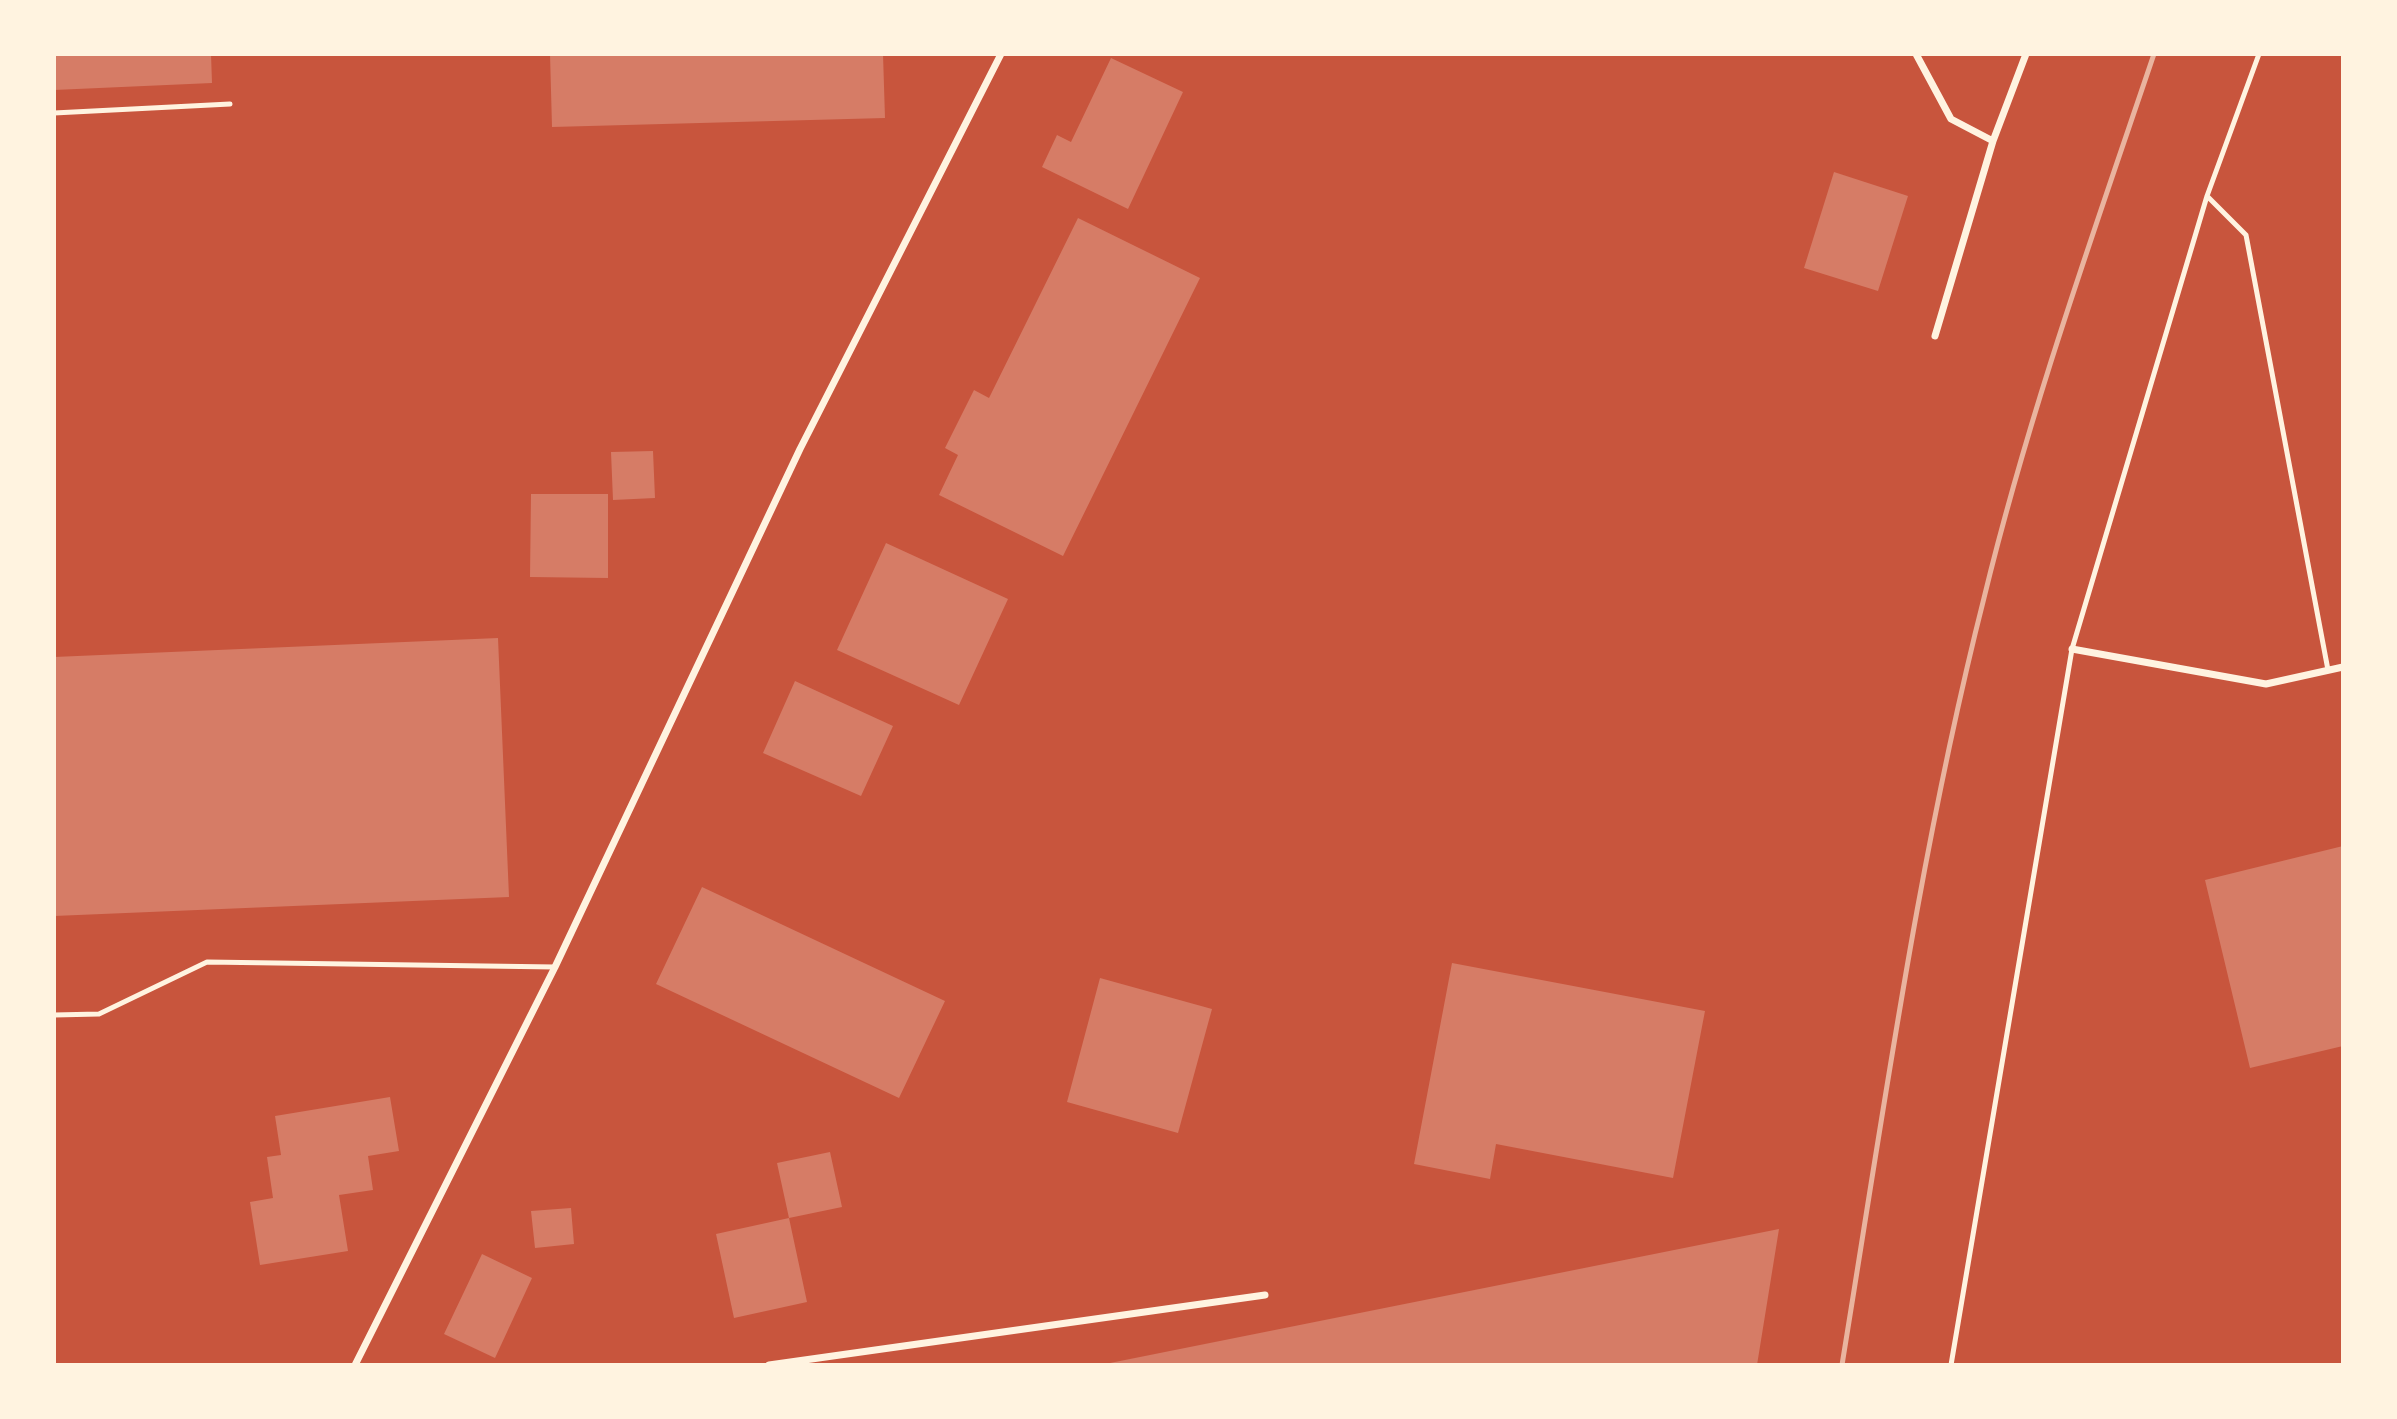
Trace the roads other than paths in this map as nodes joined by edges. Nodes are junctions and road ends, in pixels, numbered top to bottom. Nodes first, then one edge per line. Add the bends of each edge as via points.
1 (1001, 54) edge
2 (1916, 54) edge
3 (2026, 54) edge
4 (2259, 54) edge
5 (230, 104) dead end
6 (54, 113) edge
7 (1993, 141) junction
8 (2207, 196) junction
9 (1935, 336) dead end
10 (2072, 649) junction
11 (2343, 667) edge
12 (2328, 670) junction
13 (555, 967) junction
14 (54, 1016) edge
15 (1265, 1295) dead end
16 (355, 1365) edge
17 (769, 1365) edge
18 (1951, 1365) edge

1 - 13 street via 800,449
2 - 7 street via 1951,119
3 - 7 street
4 - 8 lane
5 - 6 lane
7 - 9 street
8 - 10 lane
8 - 12 lane via 2246,235
10 - 12 street via 2266,684
10 - 18 lane
11 - 12 street
13 - 14 lane via 207,962 99,1014
13 - 16 street
15 - 17 street

